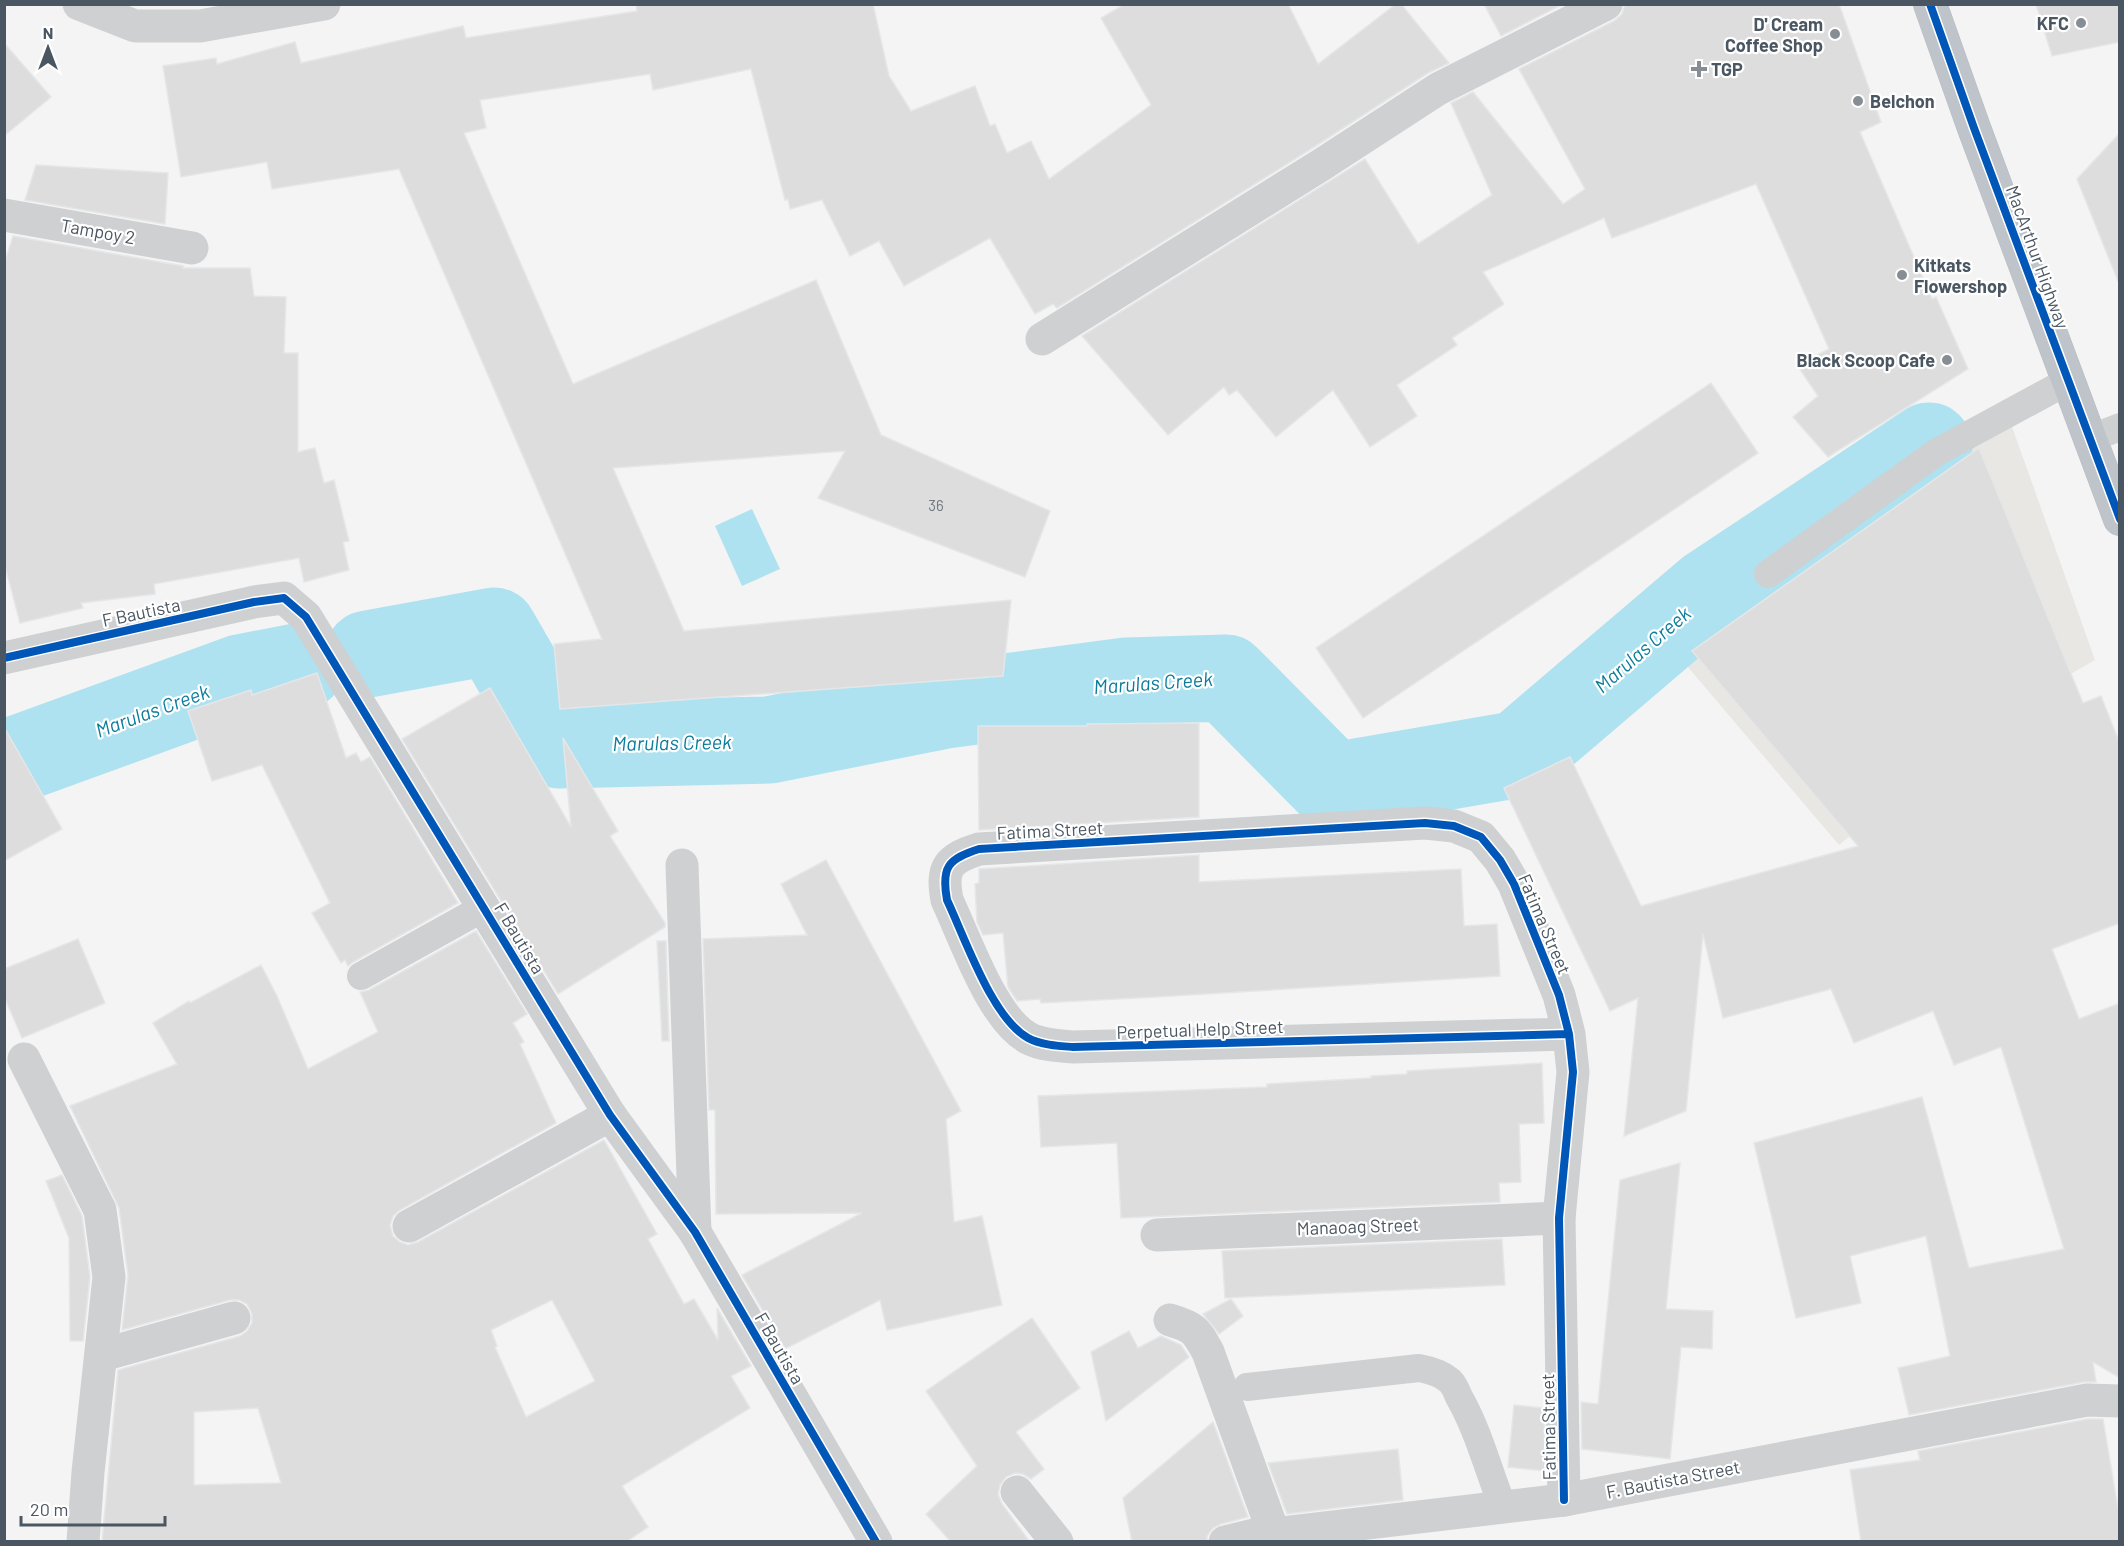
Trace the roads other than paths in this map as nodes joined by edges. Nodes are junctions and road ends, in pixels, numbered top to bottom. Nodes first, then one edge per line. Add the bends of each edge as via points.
1 (324, 4) edge
2 (1606, 4) edge
3 (1930, 4) edge
4 (79, 5) edge
5 (4, 215) edge
6 (192, 248) dead end
7 (1042, 339) dead end
8 (2068, 381) junction
9 (2120, 427) edge
10 (2089, 439) junction
11 (2120, 519) edge
12 (1768, 574) dead end
13 (4, 658) edge
14 (682, 865) dead end
15 (947, 868) joint
16 (483, 908) junction
17 (361, 976) dead end
18 (1569, 1034) junction
19 (24, 1059) dead end
20 (610, 1115) junction
21 (1559, 1218) junction
22 (409, 1226) dead end
23 (695, 1232) junction
24 (1156, 1235) dead end
25 (234, 1318) dead end
26 (1170, 1320) dead end
27 (102, 1355) junction
28 (1247, 1387) dead end
29 (2120, 1401) edge
30 (1017, 1492) dead end
31 (1564, 1500) junction
32 (1503, 1507) junction
33 (1274, 1534) junction
34 (83, 1542) edge
35 (876, 1542) edge
36 (1057, 1542) edge
37 (1226, 1542) edge

1 - 4 street via 200,26 135,26
2 - 7 street via 1438,89
3 - 8 highway, MacArthur Highway
5 - 6 street, Tampoy 2
8 - 10 highway, MacArthur Highway
8 - 12 lane via 1937,452
9 - 10 lane
10 - 11 highway, MacArthur Highway
13 - 16 street, F Bautista via 284,598 306,617
14 - 23 street
15 - 18 street, Perpetual Help Street via 947,900 995,1004 1010,1024 1029,1039 1051,1045
15 - 18 street, Fatima Street via 959,856 979,849 1425,823 1454,826 1481,837 1514,884 1559,995
16 - 17 lane
16 - 20 street, F Bautista
18 - 21 street, Fatima Street via 1573,1072
19 - 27 street via 100,1210 109,1278
20 - 22 street
20 - 23 street, F Bautista
21 - 24 street, Manaoag Street
21 - 31 street, Fatima Street
23 - 35 street, F Bautista
25 - 27 street
26 - 33 street via 1189,1325 1208,1352
27 - 34 street
28 - 32 lane via 1419,1368 1435,1372 1450,1381 1464,1404
29 - 31 street, F. Bautista Street via 2087,1400
30 - 36 street
31 - 32 street, F. Bautista Street
32 - 33 street, F. Bautista Street
33 - 37 street, F. Bautista Street via 1266,1532

